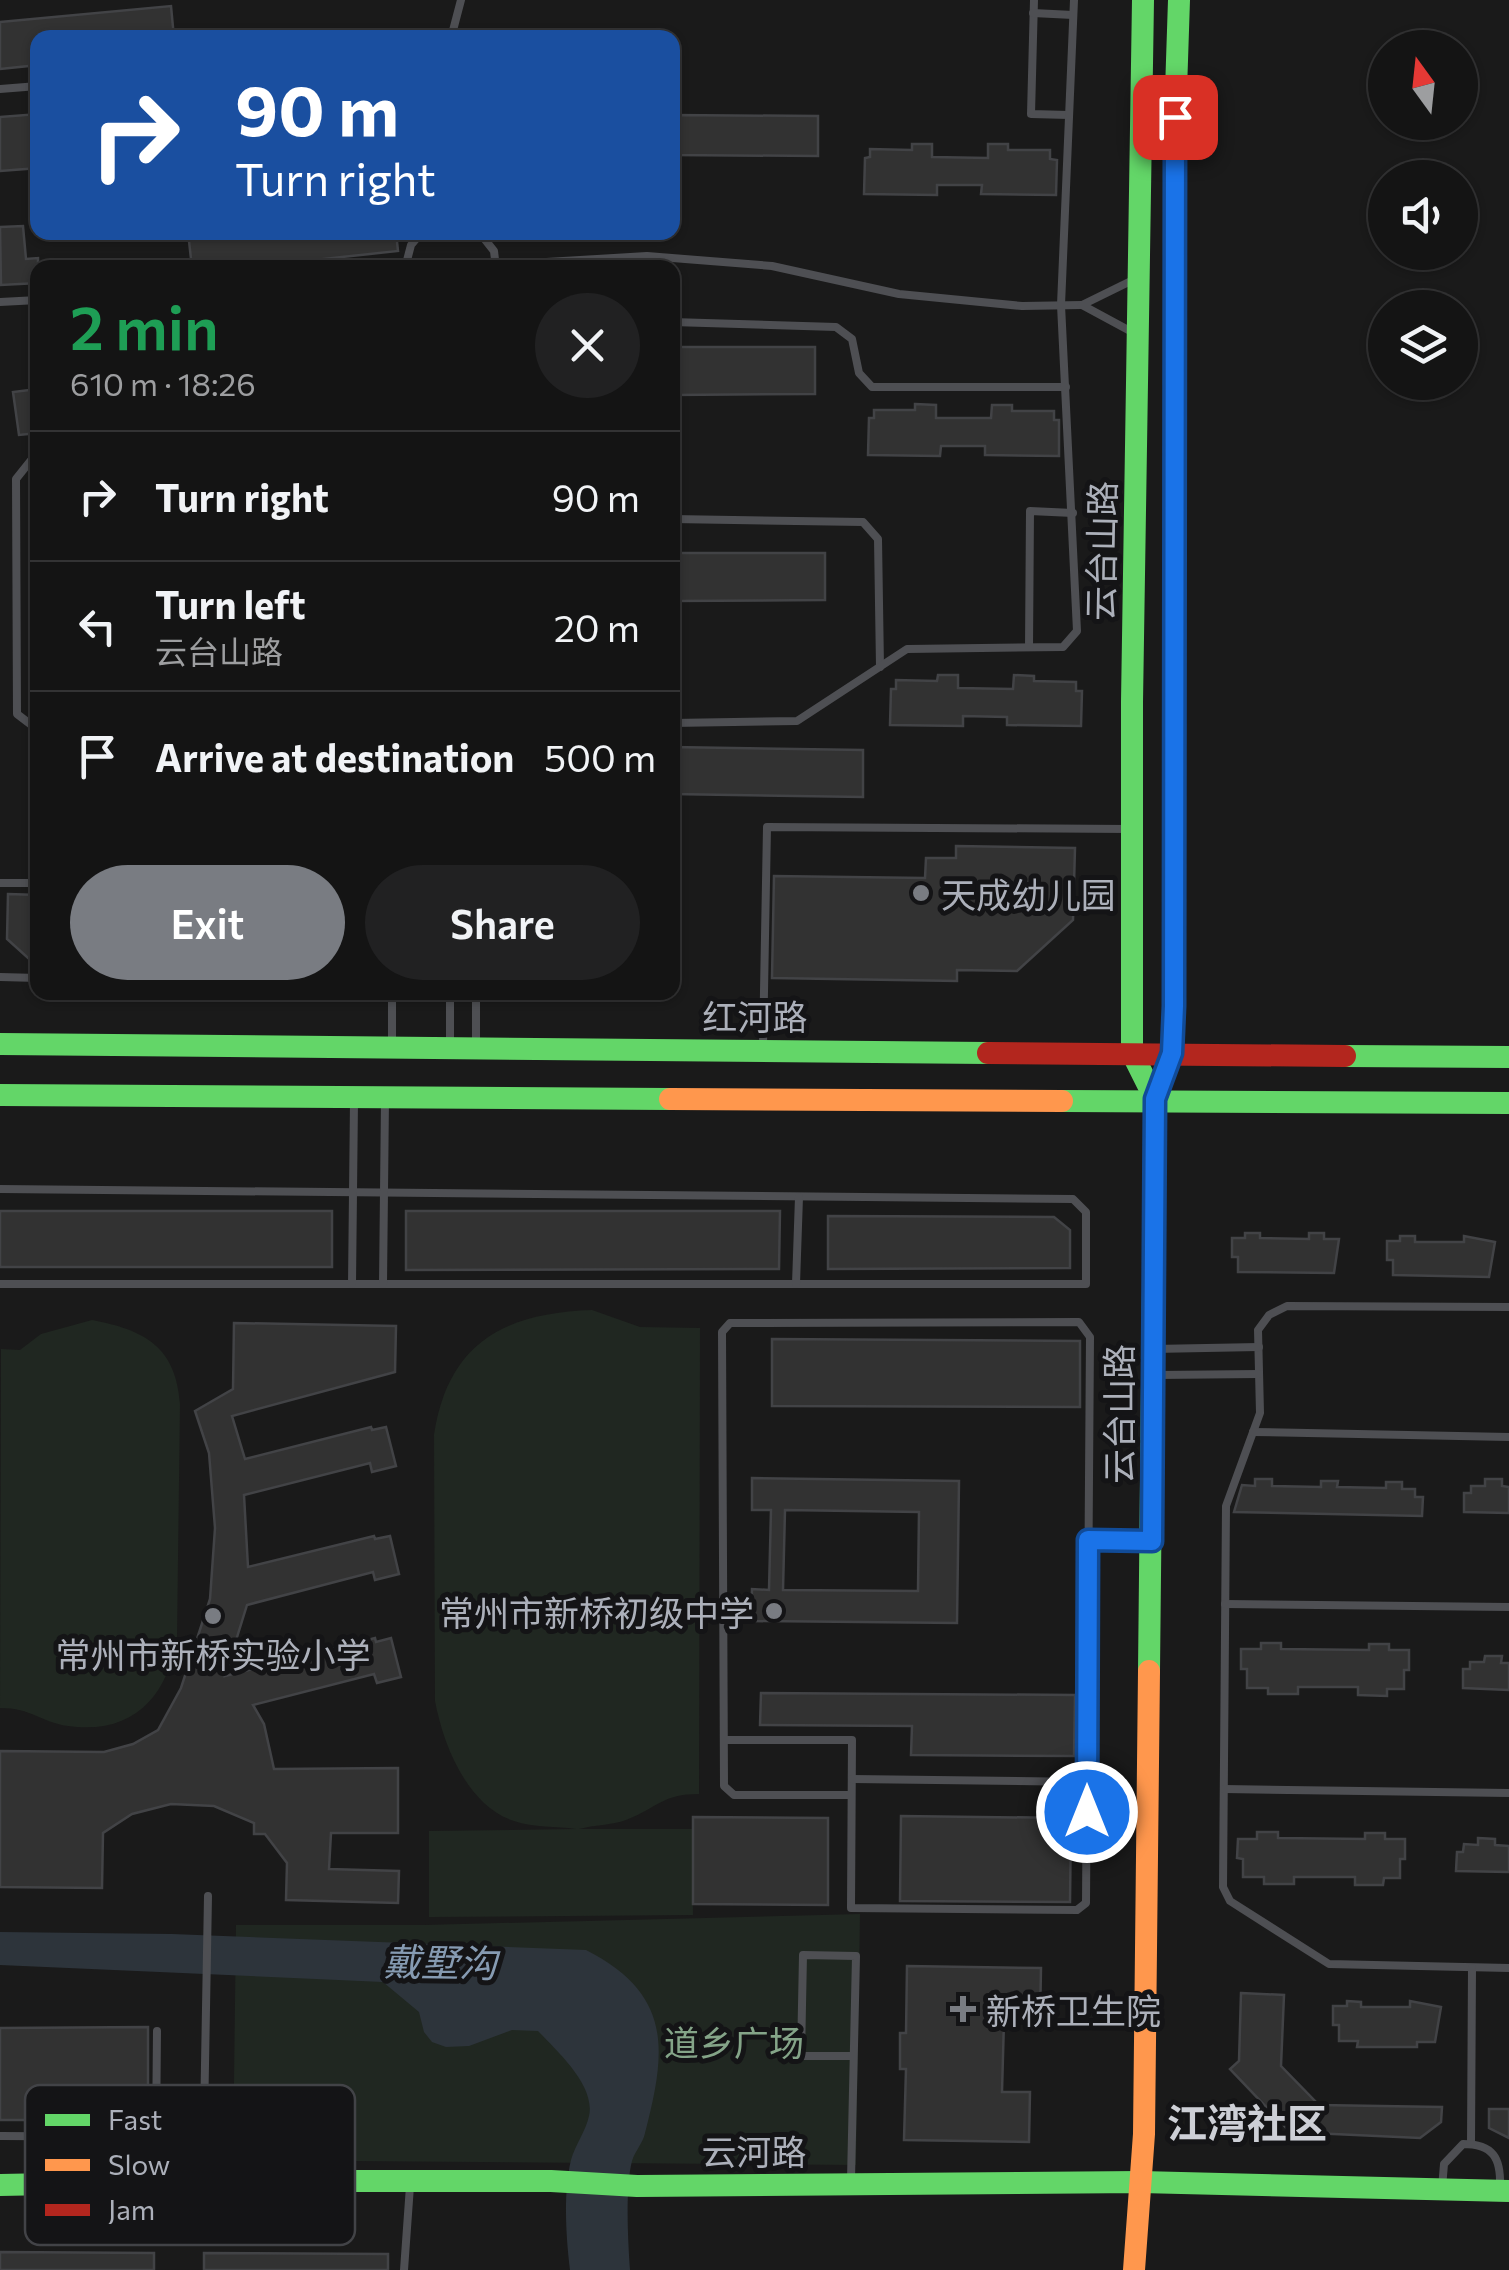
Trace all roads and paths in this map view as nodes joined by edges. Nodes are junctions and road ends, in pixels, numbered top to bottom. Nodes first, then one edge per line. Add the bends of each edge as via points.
1 (460, 0) edge
2 (1034, 0) edge
3 (1074, 0) edge
4 (1142, 0) edge
5 (1178, 0) edge
6 (1033, 14) junction
7 (1074, 15) junction
8 (453, 30) edge
9 (30, 87) edge
10 (0, 89) edge
11 (1069, 115) junction
12 (620, 260) edge
13 (1139, 277) junction
14 (30, 300) edge
15 (0, 302) edge
16 (1061, 306) junction
17 (1082, 306) junction
18 (680, 322) edge
19 (1138, 335) junction
20 (1066, 387) junction
21 (30, 462) edge
22 (1073, 513) junction
23 (680, 519) edge
24 (1029, 648) junction
25 (880, 667) junction
26 (680, 723) edge
27 (30, 724) edge
28 (1133, 829) junction
29 (0, 883) edge
30 (30, 884) edge
31 (0, 977) edge
32 (30, 978) edge
33 (392, 1000) edge
34 (450, 1000) edge
35 (476, 1000) edge
36 (0, 1044) edge
37 (392, 1047) junction
38 (450, 1048) junction
39 (476, 1048) junction
40 (762, 1050) junction
41 (1132, 1053) junction
42 (1172, 1053) junction
43 (1509, 1057) edge
44 (0, 1096) edge
45 (354, 1096) junction
46 (385, 1096) junction
47 (1155, 1099) junction
48 (1509, 1104) edge
49 (0, 1189) edge
50 (353, 1192) junction
51 (384, 1192) junction
52 (798, 1196) junction
53 (0, 1284) edge
54 (352, 1284) junction
55 (383, 1284) junction
56 (796, 1284) junction
57 (1509, 1307) edge
58 (1259, 1347) junction
59 (1153, 1349) junction
60 (1259, 1374) junction
61 (1153, 1375) junction
62 (1253, 1432) junction
63 (1509, 1437) edge
64 (1088, 1540) junction
65 (1152, 1541) junction
66 (1226, 1604) junction
67 (1509, 1608) edge
68 (724, 1740) junction
69 (852, 1779) junction
70 (1087, 1782) junction
71 (1224, 1789) junction
72 (1509, 1793) edge
73 (851, 1795) junction
74 (208, 1896) dead end
75 (1472, 1968) junction
76 (1509, 1968) edge
77 (157, 2031) dead end
78 (852, 2056) junction
79 (156, 2085) edge
80 (204, 2085) edge
81 (0, 2136) edge
82 (25, 2136) edge
83 (1472, 2144) junction
84 (355, 2181) edge
85 (410, 2181) junction
86 (1141, 2182) junction
87 (851, 2184) junction
88 (0, 2185) edge
89 (25, 2185) edge
90 (1442, 2189) junction
91 (1504, 2190) edge
92 (404, 2270) edge
93 (1134, 2270) edge

1 - 8 lane
2 - 6 lane
3 - 7 lane
4 - 13 street, 云台山路
5 - 42 street, 云台山路
6 - 7 lane
6 - 11 lane via 1031,114
7 - 11 lane
9 - 10 lane
11 - 16 lane
12 - 16 lane via 647,256 772,266 899,294
13 - 17 lane
13 - 19 street, 云台山路
14 - 15 lane
16 - 17 lane
16 - 20 lane
17 - 19 lane
18 - 20 lane via 836,327 852,340 859,373 872,387
19 - 28 street, 云台山路
20 - 22 lane
21 - 27 lane via 16,479 16,518 17,714
22 - 24 lane via 1077,631 1063,647
22 - 24 lane via 1030,511
23 - 25 lane via 862,522 878,540
24 - 25 lane via 907,649
25 - 26 lane via 797,721
28 - 40 lane via 767,827
28 - 41 street, 云台山路
29 - 30 lane
31 - 32 lane
33 - 37 lane
34 - 38 lane
35 - 39 lane
36 - 37 street, 红河路
37 - 38 street, 红河路
38 - 39 street, 红河路
39 - 40 street, 红河路
40 - 41 street, 红河路
41 - 42 street, 红河路
41 - 47 street, 云台山路
42 - 43 street, 红河路
42 - 47 street, 云台山路
44 - 45 street
45 - 46 street
45 - 50 lane
46 - 47 street
46 - 51 lane
47 - 48 street
47 - 59 street, 云台山路
49 - 50 lane
50 - 51 lane
50 - 54 lane
51 - 52 lane
51 - 55 lane
52 - 56 lane
52 - 56 lane via 1073,1199 1086,1212 1086,1284
53 - 54 lane
54 - 55 lane
55 - 56 lane
57 - 58 lane via 1287,1306 1258,1330
58 - 59 lane
58 - 60 lane
59 - 61 street, 云台山路
60 - 61 lane
60 - 62 lane via 1260,1413
61 - 65 street, 云台山路
62 - 63 lane
62 - 66 lane via 1226,1506
64 - 65 lane
64 - 68 lane via 1090,1337 1079,1322 730,1323 722,1332
64 - 70 lane
65 - 86 street, 云台山路
66 - 67 lane
66 - 71 lane
68 - 69 lane via 852,1740
68 - 73 lane via 724,1786 734,1794
69 - 70 lane
69 - 73 lane
70 - 73 lane via 1086,1903 1077,1910 850,1908
71 - 72 lane
71 - 75 lane via 1223,1888 1230,1901 1330,1964
74 - 80 lane
75 - 76 lane
75 - 83 lane
77 - 79 lane
78 - 78 lane via 856,1956 803,1956 801,2056
78 - 87 lane
81 - 82 lane
83 - 90 lane via 1451,2152
83 - 91 lane via 1494,2152
84 - 85 street, 云河路
85 - 87 street, 云河路
85 - 92 lane
86 - 87 street, 云河路
86 - 90 street, 云河路
86 - 93 street, 云台山路
88 - 89 street, 云河路
90 - 91 street, 云河路

